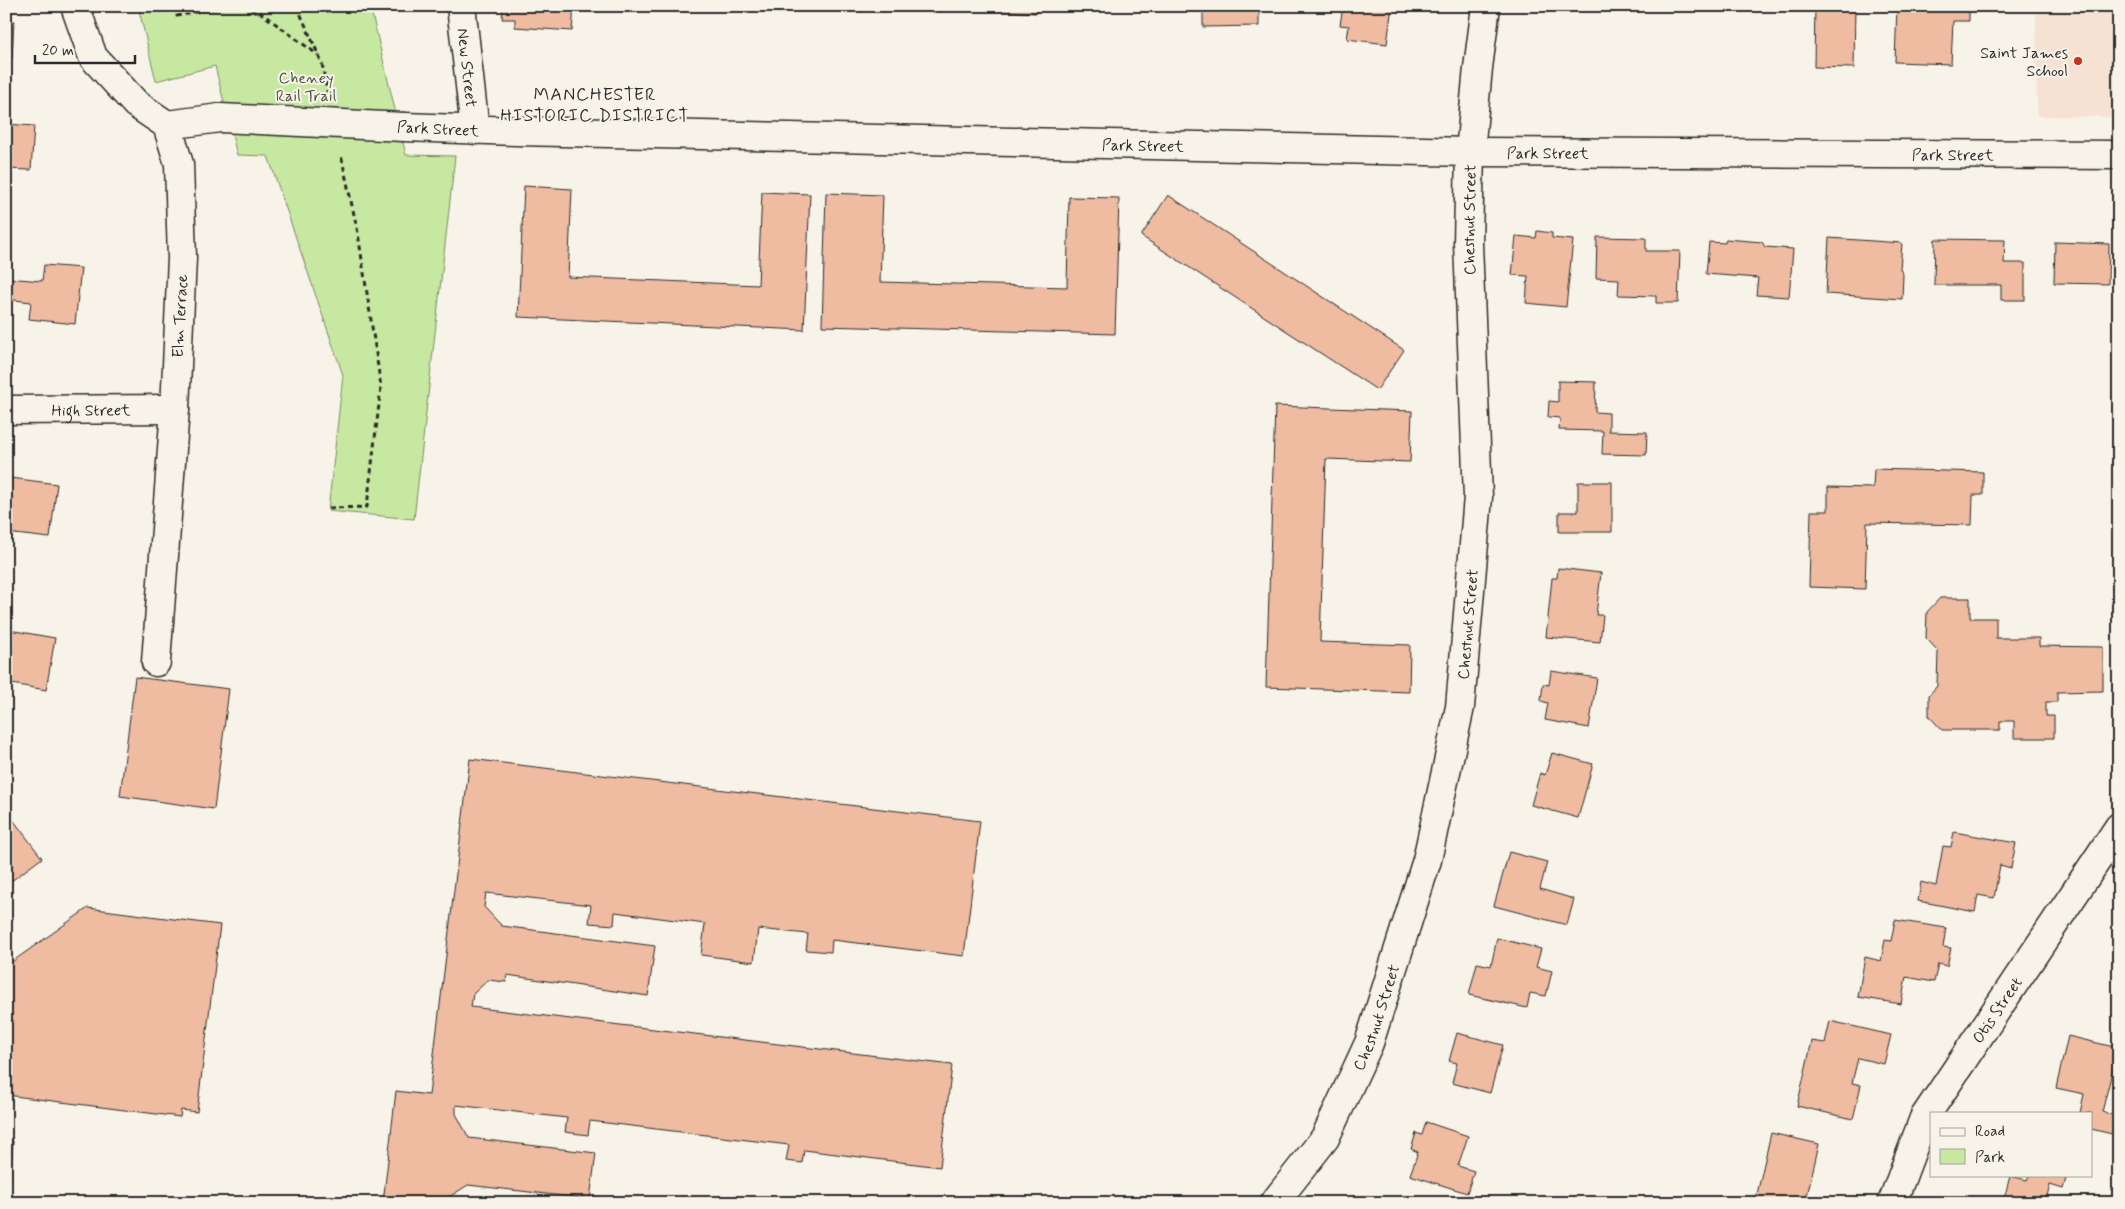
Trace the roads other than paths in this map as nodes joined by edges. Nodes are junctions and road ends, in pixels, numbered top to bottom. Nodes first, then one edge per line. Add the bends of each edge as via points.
1 (75, 6) edge
2 (461, 6) edge
3 (1486, 6) edge
4 (167, 126) junction
5 (475, 130) junction
6 (1470, 152) junction
7 (2119, 155) edge
8 (175, 409) junction
9 (6, 410) edge
10 (156, 662) dead end
11 (2119, 827) edge
12 (1274, 1203) edge
13 (1892, 1203) edge

1 - 4 street via 93,57 136,104
2 - 5 street, New Street
3 - 6 street, Chestnut Street
4 - 5 street, Park Street, bridge via 220,118
4 - 8 street, Elm Terrace via 179,164 182,258
5 - 6 street, Park Street
6 - 7 street, Park Street
6 - 12 street, Chestnut Street via 1468,243 1478,497 1460,707 1427,860 1369,1043 1325,1138
8 - 9 street, High Street
8 - 10 street, Elm Terrace
11 - 13 street, Otis Street via 1924,1118

